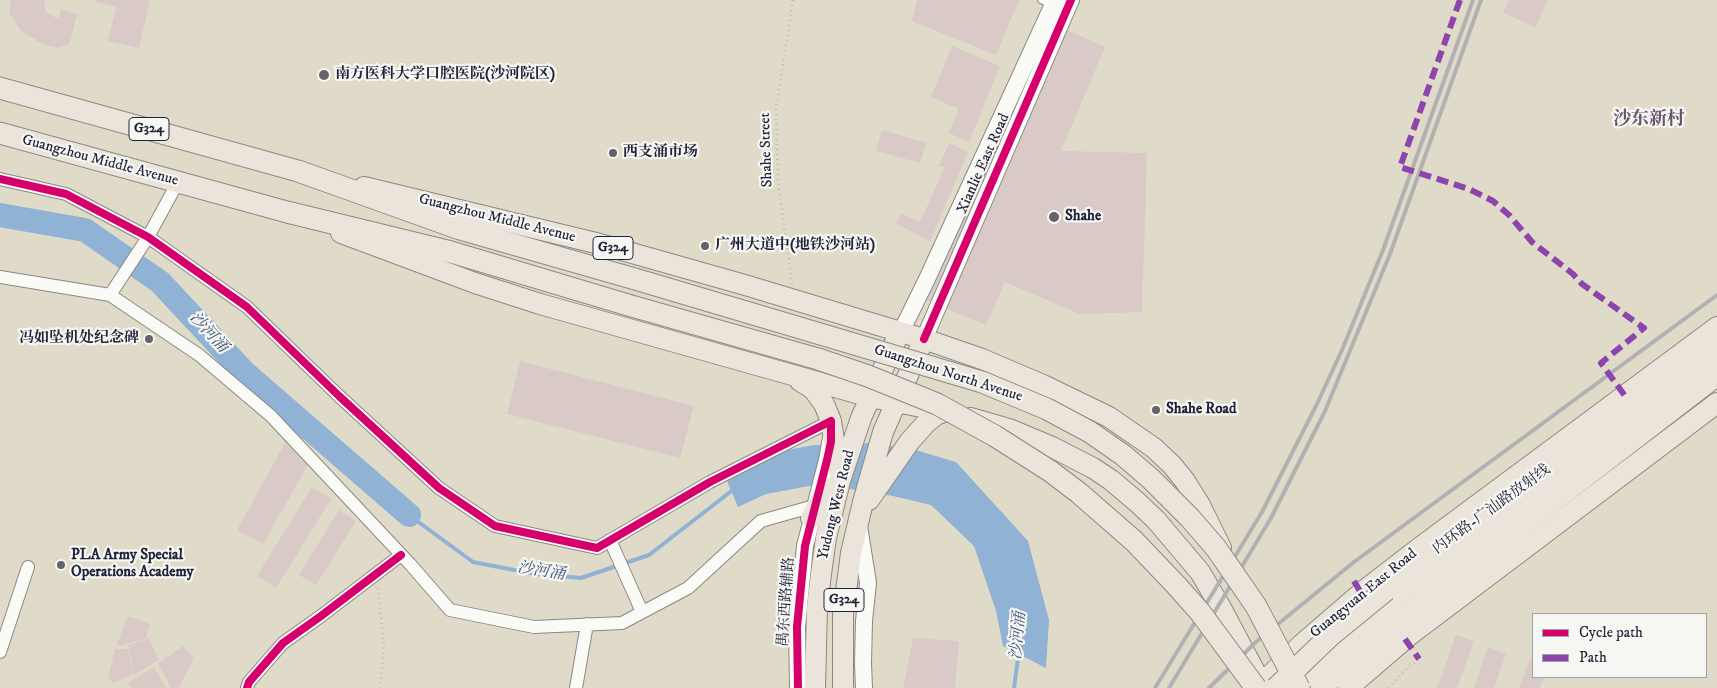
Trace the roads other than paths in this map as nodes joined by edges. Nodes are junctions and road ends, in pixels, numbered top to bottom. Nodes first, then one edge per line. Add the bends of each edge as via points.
1 (1057, 3) edge
2 (0, 88) edge
3 (0, 133) edge
4 (298, 171) junction
5 (0, 179) edge
6 (178, 182) junction
7 (287, 212) junction
8 (148, 237) junction
9 (0, 277) edge
10 (635, 279) joint
11 (110, 295) junction
12 (628, 304) joint
13 (1717, 327) edge
14 (900, 332) junction
15 (924, 339) junction
16 (1717, 345) edge
17 (1717, 363) edge
18 (790, 375) junction
19 (1717, 375) edge
20 (870, 397) junction
21 (896, 402) junction
22 (1717, 403) edge
23 (944, 412) junction
24 (832, 421) junction
25 (835, 474) junction
26 (875, 481) junction
27 (813, 512) junction
28 (859, 517) junction
29 (612, 544) junction
30 (401, 555) junction
31 (28, 567) dead end
32 (642, 612) junction
33 (587, 624) junction
34 (0, 652) edge
35 (1376, 663) junction
36 (1273, 684) edge
37 (247, 688) edge
38 (576, 688) edge
39 (798, 688) edge
40 (815, 688) edge
41 (843, 688) edge
42 (864, 688) edge
43 (1299, 688) edge
44 (1305, 688) edge
45 (1321, 688) edge
46 (1348, 688) edge
47 (1365, 688) edge

1 - 14 street, Xianlie East Road
1 - 15 street, Xianlie East Road
2 - 4 highway, Guangzhou Middle Avenue / G324
3 - 6 highway, Guangzhou Middle Avenue / G324
4 - 10 highway, Guangzhou Middle Avenue via 460,229
4 - 14 main road, Guangzhou Middle Avenue / G324 via 600,244
5 - 8 street via 66,194
6 - 7 highway, Guangzhou Middle Avenue / G324
6 - 8 street
7 - 12 highway, Guangzhou Middle Avenue via 451,252
7 - 18 main road, Guangzhou Middle Avenue / G324 via 514,296
8 - 11 street
8 - 29 street via 248,307 439,488 495,526 597,548
9 - 11 street
10 - 43 highway, Guangzhou North Avenue, bridge via 982,382 1090,432 1151,479 1216,548 1256,606
11 - 30 street via 199,355 271,416
12 - 36 highway, Guangzhou North Avenue, bridge via 868,376 937,404 996,436 1050,471 1134,541
13 - 36 main road, Guangyuan East Road via 1376,581 1328,620
14 - 15 main road, Guangzhou Middle Avenue / G324
14 - 20 main road, Yudong West Road
15 - 21 main road, Yudong West Road / G324
15 - 36 main road, Guangzhou North Avenue via 989,362 1081,402 1154,448 1172,465 1200,505 1236,578
16 - 36 highway, 内环路-广汕路放射线, bridge via 1386,590
17 - 36 main road via 1400,594 1313,668
18 - 20 main road
18 - 24 main road, G324 via 813,389
19 - 44 main road via 1594,460 1413,594
19 - 45 highway, 内环路-广汕路放射线 via 1378,636
20 - 21 main road
20 - 25 main road, Yudong West Road
21 - 23 main road
21 - 26 main road, Yudong West Road / G324 via 883,432
22 - 35 main road
23 - 26 main road via 927,422
23 - 36 main road via 1009,429 1052,447 1111,480 1156,520 1200,572
24 - 25 main road, G324
24 - 29 street via 710,482
25 - 26 main road via 864,483
25 - 27 main road
25 - 40 main road, Yudong West Road / G324 via 821,574
26 - 28 main road, Yudong West Road / G324
27 - 32 street via 761,521 688,588
27 - 39 street, 禺东西路辅路 via 800,590
28 - 41 main road, Yudong West Road / G324 via 842,616
28 - 42 street via 868,583 864,621
29 - 32 street
30 - 33 street via 450,610 534,627
30 - 37 street via 283,643
31 - 34 street
32 - 33 street via 622,623
33 - 38 street
35 - 46 main road
35 - 47 main road

